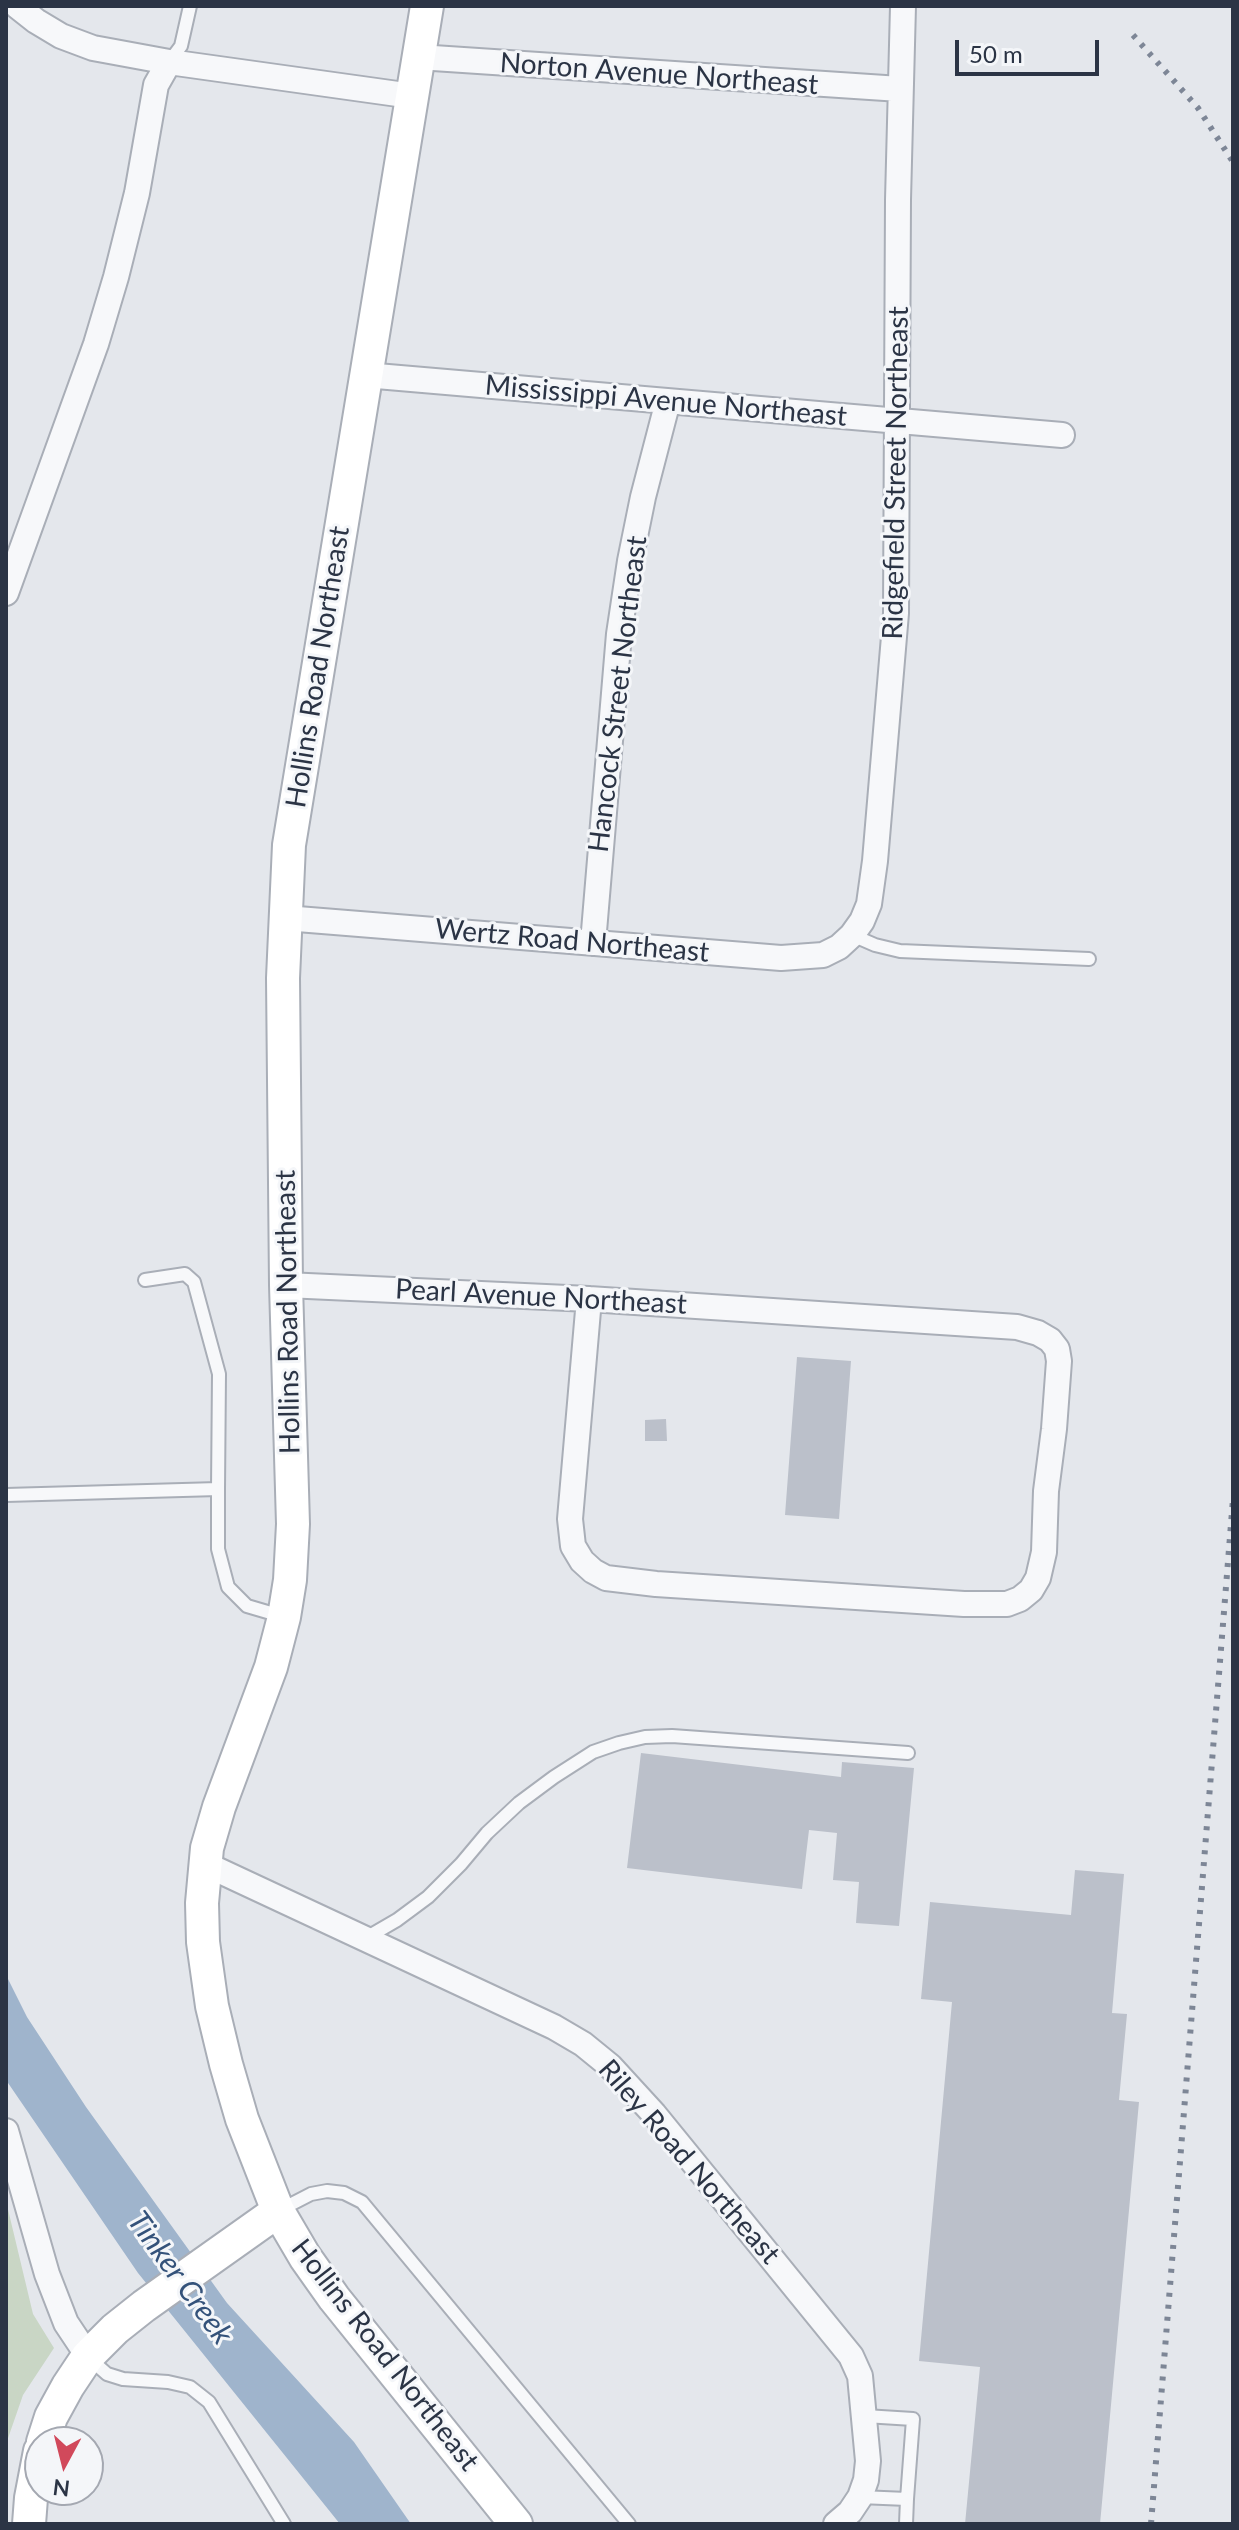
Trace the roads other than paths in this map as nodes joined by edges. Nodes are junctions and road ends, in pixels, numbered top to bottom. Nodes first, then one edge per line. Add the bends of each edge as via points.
1 (17, 6) edge
2 (190, 6) edge
3 (427, 6) edge
4 (903, 6) edge
5 (418, 57) junction
6 (169, 62) junction
7 (900, 89) junction
8 (412, 96) junction
9 (365, 375) junction
10 (668, 401) junction
11 (898, 420) junction
12 (1062, 435) dead end
13 (6, 593) edge
14 (285, 918) junction
15 (852, 935) junction
16 (593, 943) junction
17 (1089, 959) dead end
18 (145, 1280) dead end
19 (286, 1285) junction
20 (589, 1299) junction
21 (218, 1489) junction
22 (6, 1495) edge
23 (284, 1617) junction
24 (908, 1753) dead end
25 (205, 1864) junction
26 (363, 1940) junction
27 (6, 2131) edge
28 (278, 2211) junction
29 (88, 2356) junction
30 (865, 2416) junction
31 (48, 2426) edge
32 (860, 2497) junction
33 (907, 2499) junction
34 (284, 2524) edge
35 (516, 2524) edge
36 (629, 2524) edge
37 (836, 2524) edge
38 (906, 2524) edge

1 - 6 street via 61,36 93,48
2 - 6 lane via 181,46
3 - 5 main road, Hollins Road Northeast
4 - 7 street, Ridgefield Street Northeast
5 - 7 street, Norton Avenue Northeast
5 - 8 main road, Hollins Road Northeast
6 - 8 street
6 - 13 street via 156,85 137,193 96,344
7 - 11 street, Ridgefield Street Northeast
8 - 9 main road, Hollins Road Northeast
9 - 10 street, Mississippi Avenue Northeast
9 - 14 main road, Hollins Road Northeast via 289,845
10 - 11 street, Mississippi Avenue Northeast
10 - 16 street, Hancock Street Northeast via 643,497 619,634
11 - 12 street, Mississippi Avenue Northeast
11 - 15 street, Ridgefield Street Northeast via 896,613 885,764 869,904
14 - 16 street, Wertz Road Northeast
14 - 19 main road, Hollins Road Northeast
15 - 16 street, Wertz Road Northeast via 823,955 793,958
15 - 17 lane via 900,951
18 - 21 lane via 185,1274 194,1282 219,1374
19 - 20 street, Pearl Avenue Northeast
19 - 23 main road, Hollins Road Northeast via 293,1524
20 - 20 street, Pearl Avenue Northeast via 1017,1327 1050,1340 1059,1361 1054,1429 1044,1552 1031,1590 1007,1604 940,1602 664,1584 606,1578 593,1571 573,1546 570,1519
21 - 22 lane
21 - 23 lane via 218,1549 228,1587 247,1606
23 - 25 main road, Hollins Road Northeast via 219,1807
24 - 26 lane via 672,1736 619,1743 593,1752 531,1794 428,1897
25 - 26 street, Riley Road Northeast
25 - 28 main road, Hollins Road Northeast via 203,1942 212,2006 242,2119
26 - 30 street, Riley Road Northeast via 554,2027 610,2066 841,2341 860,2376
27 - 29 street via 47,2274 66,2323
28 - 29 main road via 144,2306
28 - 35 main road, Hollins Road Northeast via 334,2298
28 - 36 lane via 327,2191 362,2202
29 - 31 main road
29 - 34 lane via 107,2374 190,2387 209,2402
30 - 32 street, Riley Road Northeast via 868,2461
30 - 33 lane via 913,2419
32 - 33 lane
32 - 37 street
33 - 38 lane

